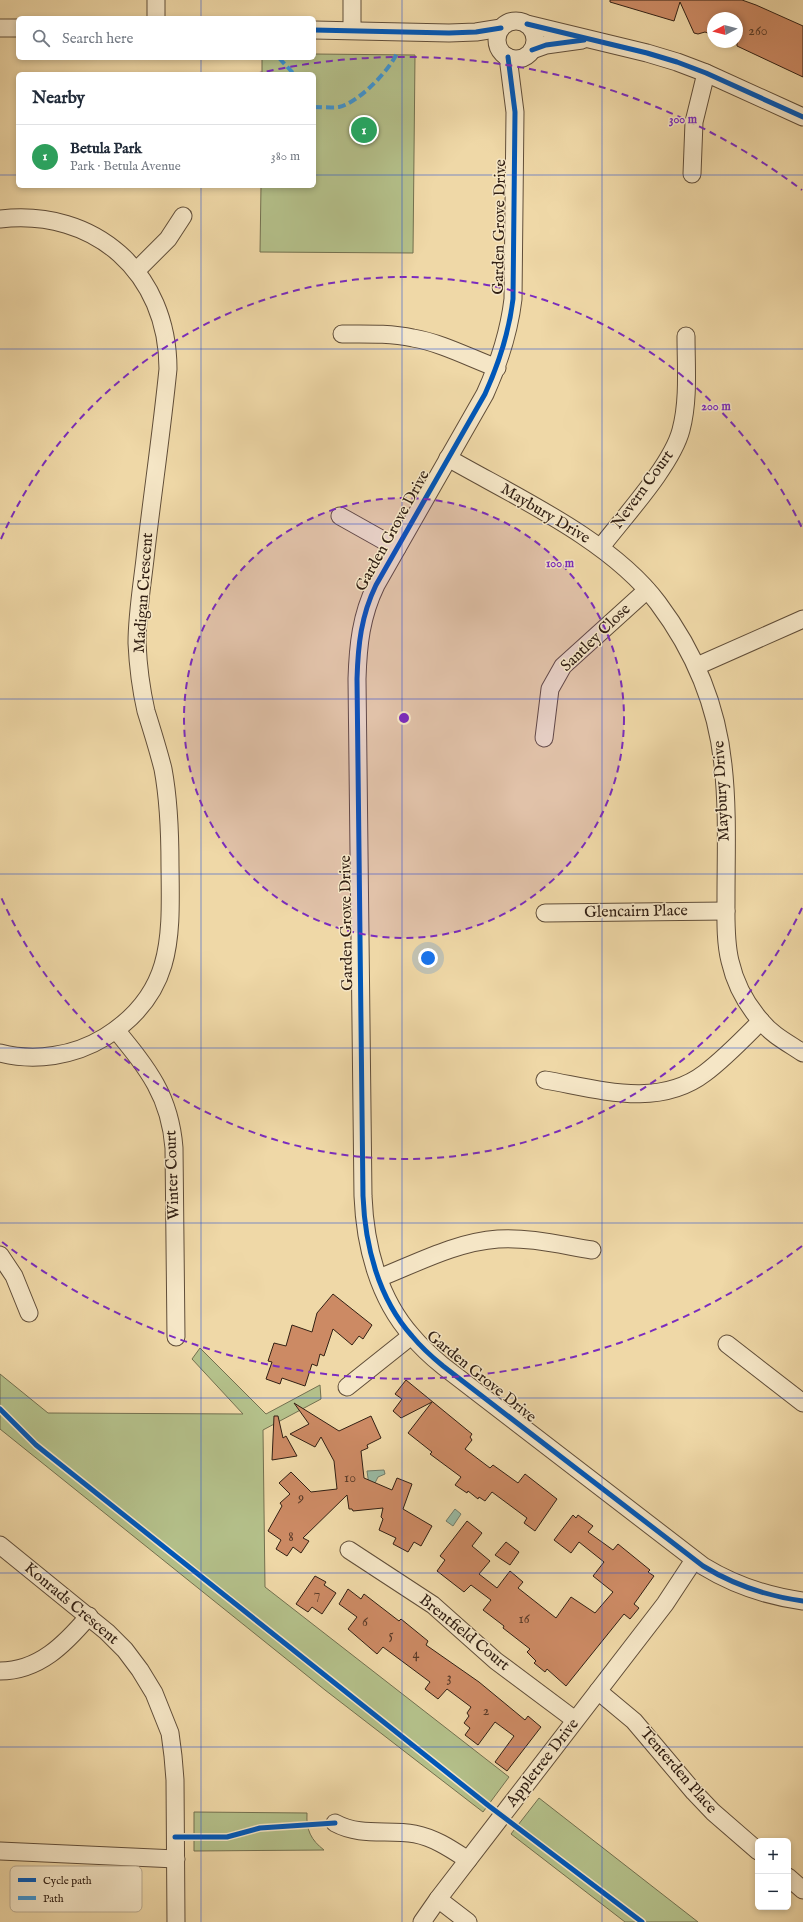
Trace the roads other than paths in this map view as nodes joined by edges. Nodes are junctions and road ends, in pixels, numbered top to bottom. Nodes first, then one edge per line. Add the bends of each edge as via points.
1 (156, 0) edge
2 (166, 0) edge
3 (352, 0) edge
4 (156, 16) edge
5 (167, 16) edge
6 (527, 24) junction
7 (0, 28) edge
8 (16, 28) edge
9 (501, 28) junction
10 (316, 30) edge
11 (352, 30) junction
12 (449, 33) junction
13 (588, 40) junction
14 (516, 52) junction
15 (706, 73) junction
16 (803, 117) edge
17 (692, 174) dead end
18 (183, 216) dead end
19 (0, 219) edge
20 (136, 271) junction
21 (342, 334) dead end
22 (686, 336) dead end
23 (497, 368) junction
24 (448, 458) junction
25 (340, 516) dead end
26 (601, 547) junction
27 (397, 548) junction
28 (647, 590) junction
29 (803, 620) edge
30 (697, 666) junction
31 (544, 738) dead end
32 (726, 911) junction
33 (545, 913) dead end
34 (761, 1021) junction
35 (116, 1030) junction
36 (0, 1052) edge
37 (803, 1052) edge
38 (545, 1080) dead end
39 (592, 1250) dead end
40 (0, 1255) edge
41 (379, 1278) junction
42 (29, 1313) dead end
43 (411, 1336) junction
44 (176, 1337) dead end
45 (727, 1344) dead end
46 (347, 1388) dead end
47 (803, 1403) edge
48 (0, 1545) edge
49 (349, 1550) dead end
50 (698, 1563) junction
51 (803, 1601) edge
52 (89, 1616) junction
53 (0, 1671) edge
54 (598, 1691) junction
55 (575, 1720) junction
56 (335, 1823) dead end
57 (755, 1848) edge
58 (0, 1851) edge
59 (176, 1859) junction
60 (468, 1860) junction
61 (791, 1880) edge
62 (803, 1890) edge
63 (438, 1899) junction
64 (176, 1922) edge
65 (422, 1922) edge
66 (468, 1922) edge

1 - 4 street
2 - 5 street
3 - 11 street
6 - 9 street via 510,21
6 - 13 street
6 - 14 street via 535,39
7 - 8 street
9 - 12 street
9 - 14 street via 498,33
10 - 11 street
11 - 12 street
12 - 14 street
13 - 14 street
13 - 15 street via 647,53
14 - 23 street, Garden Grove Drive via 513,299 511,319
15 - 16 street
15 - 17 street via 694,122
18 - 20 street via 168,239
19 - 20 street, Madigan Crescent via 40,218 80,229 117,251
20 - 35 street, Madigan Crescent via 156,306 168,353 137,642 142,689 167,794 170,930 163,967 154,986 130,1020
21 - 23 street via 381,334 414,338
22 - 26 street, Nevern Court via 685,412 676,444 650,484
23 - 24 street, Garden Grove Drive
24 - 26 street, Maybury Drive
24 - 27 street, Garden Grove Drive
25 - 27 street
26 - 28 street, Maybury Drive
27 - 41 street, Garden Grove Drive via 369,600 360,630 358,655 363,1196 367,1240
28 - 30 street, Maybury Drive via 684,641
28 - 31 street, Santley Close via 563,666 550,689
29 - 30 street
30 - 32 street, Maybury Drive via 715,718 723,766
32 - 33 street, Glencairn Place
32 - 34 street, Maybury Drive via 727,949 735,978 746,1001
34 - 37 street, Maybury Drive via 777,1036
34 - 38 street via 705,1073 693,1081 664,1092 620,1093
35 - 36 street, Madigan Crescent via 99,1040 63,1054 34,1057
35 - 44 street, Winter Court via 159,1087 171,1122 174,1148
39 - 41 street via 517,1239 481,1241 444,1251
40 - 42 street via 14,1276
41 - 43 street, Garden Grove Drive via 396,1314
43 - 46 street
43 - 50 street, Garden Grove Drive via 463,1383
45 - 47 street
48 - 52 street, Konrads Crescent
49 - 55 street, Brentfield Court via 432,1605 496,1661
50 - 51 street, Garden Grove Drive via 735,1583 762,1593
50 - 54 street, Appletree Drive
52 - 53 street via 60,1648 46,1658 28,1666
52 - 59 street, Konrads Crescent via 133,1660 154,1693 164,1715 170,1733 175,1780
54 - 55 street, Appletree Drive
54 - 57 street, Tenterden Place via 634,1721 694,1792
55 - 60 street, Appletree Drive
56 - 60 street via 362,1832 427,1837 442,1843
58 - 59 street
59 - 64 street, Konrads Crescent
60 - 63 street, Appletree Drive
61 - 62 street
63 - 65 street, Appletree Drive
63 - 66 street

